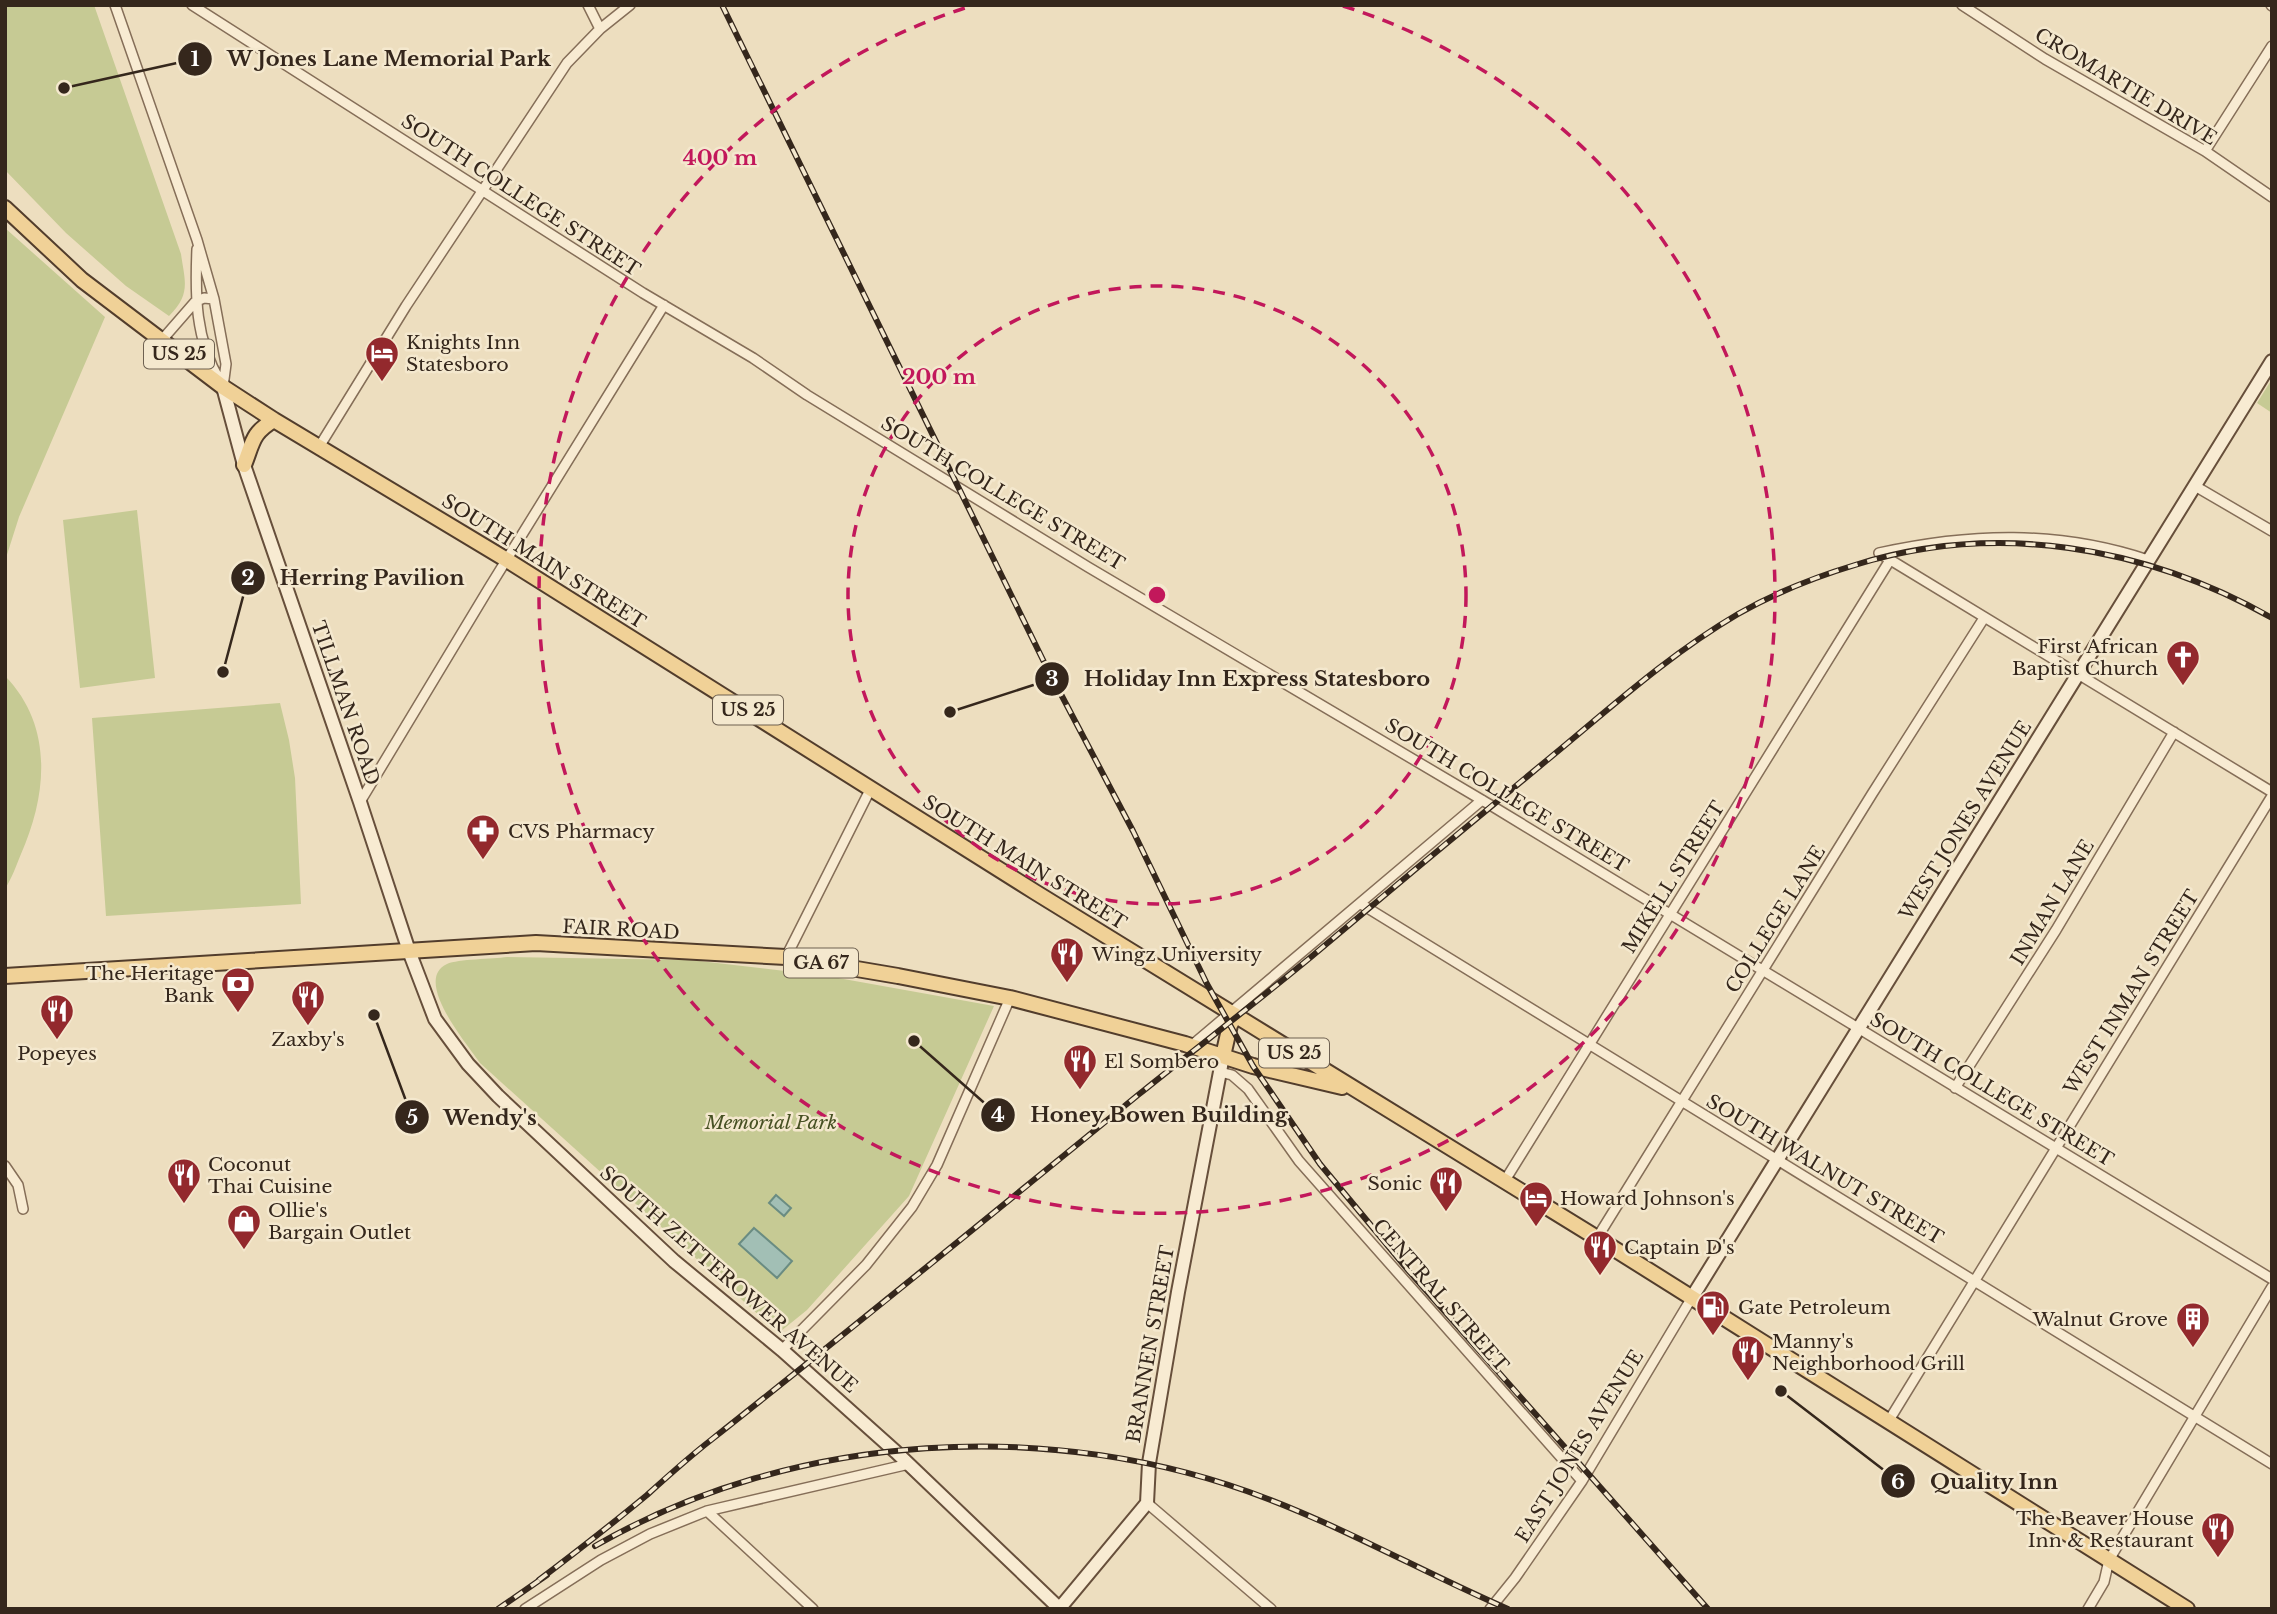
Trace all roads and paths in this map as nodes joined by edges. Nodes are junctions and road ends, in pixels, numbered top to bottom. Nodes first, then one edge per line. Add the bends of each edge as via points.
1 (114, 5) edge
2 (192, 5) edge
3 (588, 5) edge
4 (630, 5) edge
5 (1962, 5) edge
6 (600, 29) junction
7 (2272, 46) edge
8 (2205, 151) junction
9 (482, 190) junction
10 (2272, 197) edge
11 (9, 213) edge
12 (197, 240) junction
13 (214, 299) junction
14 (195, 302) junction
15 (664, 305) junction
16 (161, 341) junction
17 (2272, 361) edge
18 (223, 387) junction
19 (274, 420) junction
20 (319, 447) junction
21 (244, 465) junction
22 (2195, 486) junction
23 (2272, 531) edge
24 (507, 559) junction
25 (1890, 560) junction
26 (2148, 560) junction
27 (1984, 618) junction
28 (2078, 675) junction
29 (2174, 732) junction
30 (871, 788) junction
31 (2272, 794) edge
32 (1482, 800) junction
33 (360, 802) junction
34 (1361, 904) junction
35 (1671, 914) junction
36 (409, 951) junction
37 (786, 957) junction
38 (1764, 971) junction
39 (5, 976) edge
40 (1010, 998) junction
41 (1233, 1014) junction
42 (1858, 1028) junction
43 (1591, 1045) junction
44 (1191, 1046) junction
45 (1223, 1056) junction
46 (1220, 1072) junction
47 (1955, 1088) junction
48 (1354, 1090) junction
49 (1682, 1101) junction
50 (2056, 1147) junction
51 (1776, 1159) junction
52 (5, 1166) edge
53 (1504, 1182) junction
54 (23, 1209) dead end
55 (1597, 1238) junction
56 (2272, 1279) edge
57 (1974, 1281) junction
58 (2272, 1286) edge
59 (1691, 1298) junction
60 (782, 1350) junction
61 (2194, 1416) junction
62 (1888, 1422) junction
63 (909, 1464) junction
64 (2272, 1464) edge
65 (1582, 1481) junction
66 (1147, 1503) junction
67 (706, 1511) junction
68 (2109, 1560) junction
69 (526, 1608) edge
70 (1059, 1608) edge
71 (813, 1609) edge
72 (1271, 1609) edge
73 (1490, 1609) edge
74 (2088, 1609) edge
75 (2187, 1609) edge

1 - 12 street, TILLMAN ROAD
2 - 9 street, SOUTH COLLEGE STREET
3 - 6 street
4 - 6 street
5 - 8 street, CROMARTIE DRIVE via 2045,59
6 - 9 street via 567,63
7 - 8 street
8 - 10 street, CROMARTIE DRIVE
9 - 15 street, SOUTH COLLEGE STREET
9 - 20 street
11 - 16 main road, SOUTH MAIN STREET / US 25 via 82,280
12 - 13 street, TILLMAN ROAD
12 - 14 street, TILLMAN ROAD
13 - 14 street
13 - 18 street, TILLMAN ROAD via 226,364
14 - 16 street
14 - 18 street, TILLMAN ROAD via 208,362
15 - 24 street
15 - 32 street, SOUTH COLLEGE STREET via 1088,567
16 - 18 main road, SOUTH MAIN STREET / US 25
17 - 22 street, WEST JONES AVENUE
18 - 19 main road, SOUTH MAIN STREET / US 25
18 - 21 street, TILLMAN ROAD
19 - 20 main road, SOUTH MAIN STREET / US 25
19 - 21 main road via 255,435
20 - 24 main road, SOUTH MAIN STREET / US 25
21 - 33 street, TILLMAN ROAD
22 - 23 street
22 - 26 street, WEST JONES AVENUE
24 - 30 main road, SOUTH MAIN STREET / US 25
24 - 33 street
25 - 26 street via 1879,553 2008,536 2101,546
25 - 27 street
25 - 35 street, MIKELL STREET
26 - 28 street, WEST JONES AVENUE
27 - 28 street
27 - 38 street, COLLEGE LANE
28 - 29 street
28 - 42 street, WEST JONES AVENUE
29 - 31 street
29 - 47 street, INMAN LANE
30 - 37 street
30 - 41 main road, SOUTH MAIN STREET / US 25
31 - 50 street, WEST INMAN STREET
32 - 34 street
32 - 35 street, SOUTH COLLEGE STREET
33 - 36 street, TILLMAN ROAD
34 - 41 street
34 - 43 street, SOUTH WALNUT STREET
35 - 38 street, SOUTH COLLEGE STREET
35 - 43 street, MIKELL STREET
36 - 37 main road, FAIR ROAD / GA 67 via 536,943
36 - 39 main road, FAIR ROAD / GA 67
36 - 60 street, SOUTH ZETTEROWER AVENUE via 435,1018 468,1064 674,1261
37 - 40 main road, FAIR ROAD / GA 67
38 - 42 street, SOUTH COLLEGE STREET
38 - 49 street, COLLEGE LANE
40 - 44 main road, FAIR ROAD / GA 67
40 - 60 street via 937,1164 912,1207 866,1265
41 - 44 street
41 - 45 main road
41 - 48 main road, SOUTH MAIN STREET / US 25
42 - 47 street, SOUTH COLLEGE STREET
42 - 51 street, WEST JONES AVENUE
43 - 49 street, SOUTH WALNUT STREET
43 - 53 street, MIKELL STREET
44 - 45 main road, FAIR ROAD / GA 67
45 - 46 street, BRANNEN STREET
45 - 48 main road, GA 67
46 - 65 street, CENTRAL STREET via 1232,1075 1248,1089 1299,1161
46 - 66 street, BRANNEN STREET via 1160,1396
47 - 50 street, SOUTH COLLEGE STREET
48 - 53 main road, SOUTH MAIN STREET / US 25
49 - 51 street, SOUTH WALNUT STREET
49 - 55 street, COLLEGE LANE
50 - 56 street, SOUTH COLLEGE STREET
50 - 57 street, WEST INMAN STREET
51 - 57 street, SOUTH WALNUT STREET
51 - 59 street, WEST JONES AVENUE
52 - 54 street via 18,1185
53 - 55 main road, SOUTH MAIN STREET / US 25
55 - 59 main road, SOUTH MAIN STREET / US 25
57 - 61 street, SOUTH WALNUT STREET
57 - 62 street, WEST INMAN STREET
58 - 61 street
59 - 62 main road, SOUTH MAIN STREET / US 25
59 - 65 street, EAST JONES AVENUE
60 - 63 street, SOUTH ZETTEROWER AVENUE
61 - 64 street, SOUTH WALNUT STREET
61 - 68 street
62 - 68 main road, SOUTH MAIN STREET / US 25
63 - 67 street
63 - 70 street, SOUTH ZETTEROWER AVENUE
65 - 73 street, EAST JONES AVENUE
66 - 70 street
66 - 72 street
67 - 69 street via 601,1560
67 - 71 street
68 - 74 street via 2104,1582
68 - 75 main road, SOUTH MAIN STREET / US 25

